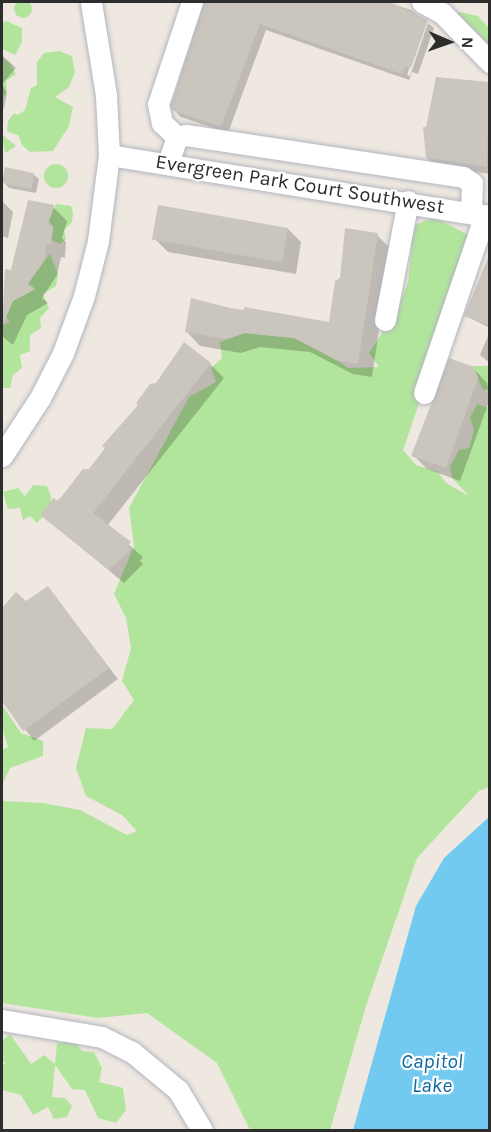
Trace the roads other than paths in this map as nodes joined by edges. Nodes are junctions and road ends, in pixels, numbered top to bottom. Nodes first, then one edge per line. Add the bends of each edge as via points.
1 (91, 2) edge
2 (192, 2) edge
3 (422, 2) edge
4 (489, 62) edge
5 (177, 137) junction
6 (109, 155) junction
7 (168, 163) junction
8 (481, 179) edge
9 (408, 201) junction
10 (482, 214) edge
11 (385, 321) dead end
12 (424, 393) dead end
13 (2, 456) edge
14 (2, 1020) edge
15 (202, 1131) edge

1 - 6 street via 106,95
2 - 5 street via 158,104 162,123
3 - 4 street via 442,13
5 - 7 street
5 - 8 street via 225,139 325,158
6 - 7 street, Evergreen Park Court Southwest
6 - 13 street via 98,241 84,296 49,380
7 - 9 street, Evergreen Park Court Southwest
8 - 10 street
9 - 10 street, Evergreen Park Court Southwest
9 - 11 street
10 - 12 street
14 - 15 street via 102,1038 132,1052 178,1090

